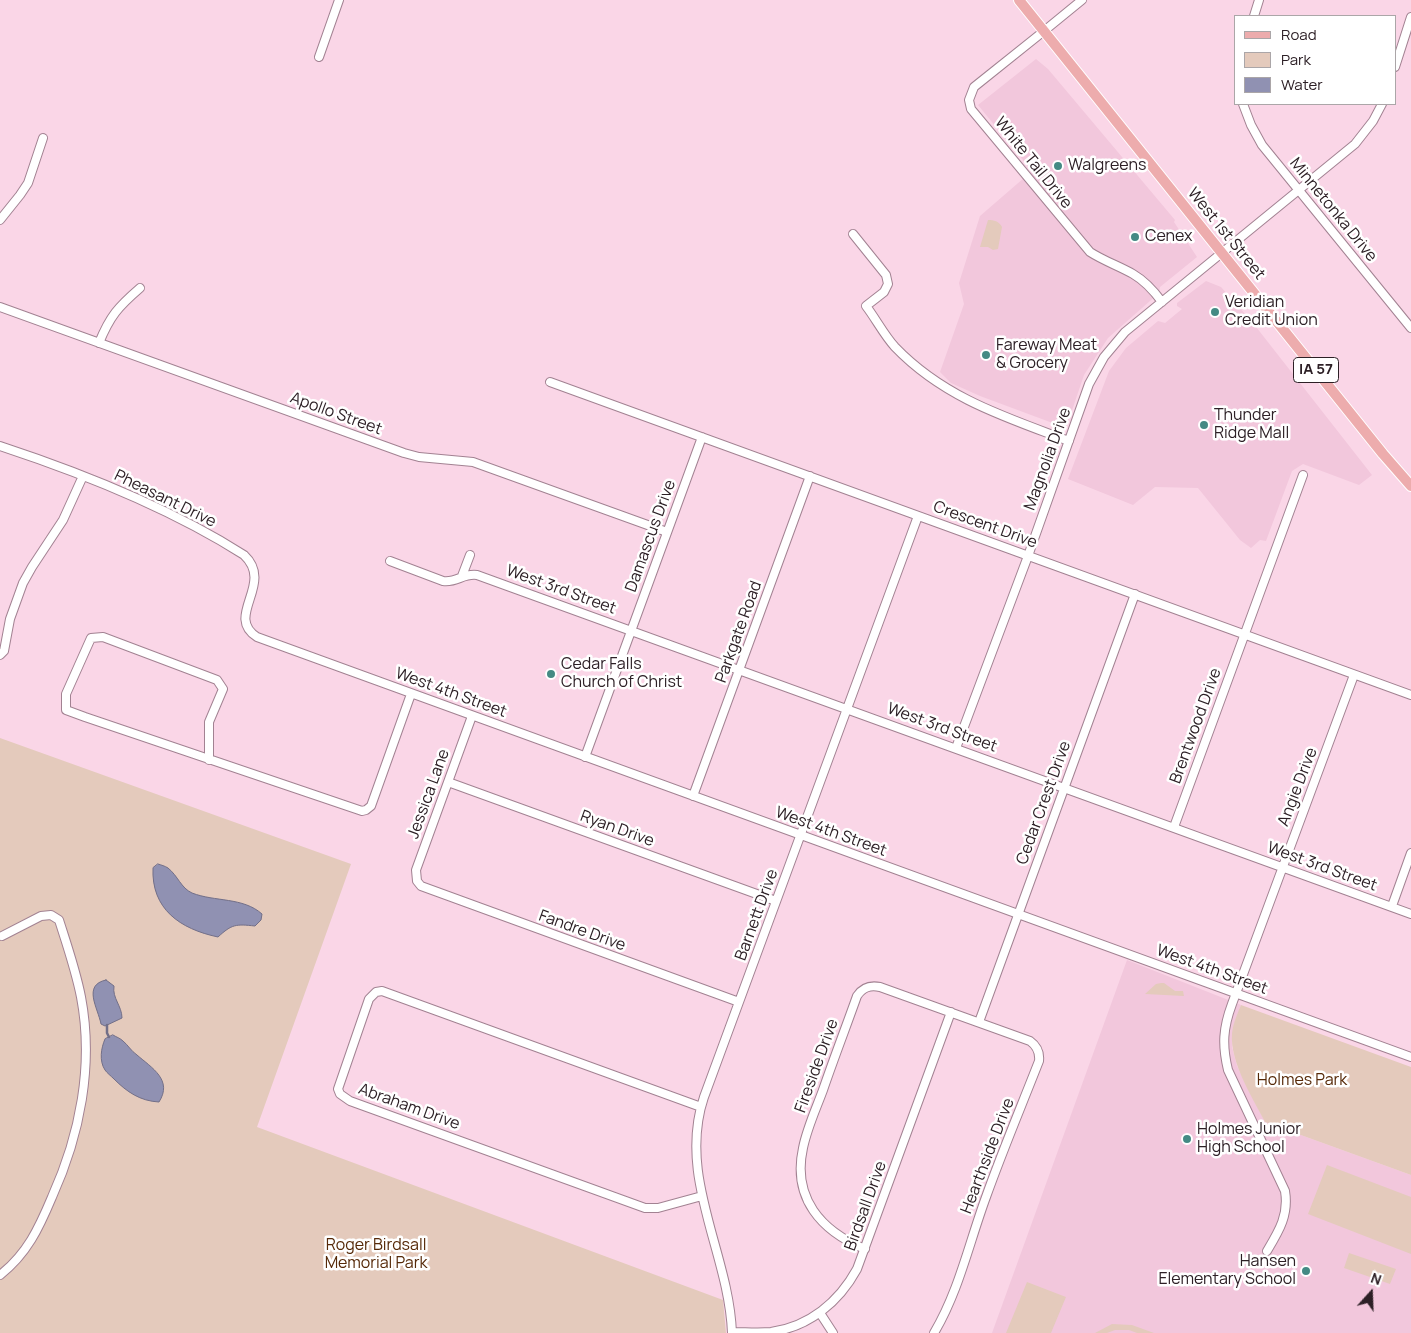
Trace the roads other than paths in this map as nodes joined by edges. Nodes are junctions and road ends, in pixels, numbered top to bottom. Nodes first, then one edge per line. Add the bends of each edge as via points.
1 (339, 0) edge
2 (1019, 0) edge
3 (1082, 0) edge
4 (1259, 0) edge
5 (1254, 15) edge
6 (1411, 17) edge
7 (1044, 32) junction
8 (319, 58) dead end
9 (1396, 64) edge
10 (1243, 105) edge
11 (1381, 105) edge
12 (43, 138) dead end
13 (1300, 190) junction
14 (0, 220) edge
15 (853, 234) dead end
16 (1223, 253) junction
17 (140, 288) dead end
18 (1162, 302) junction
19 (0, 307) edge
20 (1411, 328) edge
21 (99, 343) junction
22 (550, 382) dead end
23 (702, 437) junction
24 (1069, 442) junction
25 (0, 446) edge
26 (1304, 475) dead end
27 (83, 476) junction
28 (810, 476) junction
29 (1411, 486) edge
30 (918, 516) junction
31 (667, 532) junction
32 (470, 555) dead end
33 (1028, 556) junction
34 (390, 561) dead end
35 (462, 576) junction
36 (1135, 594) junction
37 (247, 626) joint
38 (631, 630) junction
39 (1245, 634) junction
40 (0, 655) edge
41 (740, 670) junction
42 (1354, 675) junction
43 (411, 694) junction
44 (1411, 695) edge
45 (847, 709) junction
46 (472, 716) junction
47 (956, 748) junction
48 (585, 757) junction
49 (209, 760) junction
50 (448, 782) junction
51 (1064, 788) junction
52 (693, 796) junction
53 (1174, 827) junction
54 (801, 835) junction
55 (1411, 853) edge
56 (1283, 867) junction
57 (417, 882) joint
58 (776, 901) junction
59 (1392, 906) junction
60 (1018, 914) junction
61 (1411, 914) edge
62 (2, 936) dead end
63 (1236, 993) junction
64 (739, 1002) junction
65 (951, 1012) junction
66 (979, 1022) junction
67 (1411, 1057) edge
68 (701, 1107) junction
69 (702, 1196) junction
70 (865, 1249) junction
71 (1268, 1251) dead end
72 (0, 1275) edge
73 (820, 1313) junction
74 (732, 1333) edge
75 (833, 1333) edge
76 (934, 1333) edge

1 - 8 street
2 - 7 main road, West 1st Street / IA 57
3 - 7 street, White Tail Drive
4 - 5 street
6 - 9 street
7 - 16 main road, West 1st Street / IA 57
7 - 18 street, White Tail Drive via 974,86 969,100 971,109 1090,252 1134,275
10 - 13 street, Minnetonka Drive via 1262,144
11 - 13 street, Magnolia Drive via 1355,144
12 - 14 street via 28,183
13 - 16 street, Magnolia Drive
13 - 20 street, Minnetonka Drive
15 - 24 street via 886,275 888,284 884,292 866,306 895,346 927,375 954,393 985,409
16 - 18 street, Magnolia Drive
16 - 29 main road, West 1st Street / IA 57
17 - 21 street via 114,312
18 - 24 street, Magnolia Drive via 1125,332 1104,357 1089,384
19 - 21 street, Apollo Street
21 - 31 street, Apollo Street via 404,453 473,462
22 - 23 street, Crescent Drive
23 - 28 street, Crescent Drive
23 - 31 street, Damascus Drive
24 - 33 street, Magnolia Drive
25 - 27 street, Pheasant Drive
26 - 39 street, Brentwood Drive
27 - 37 street, Pheasant Drive via 189,524 234,548 249,560 255,570 255,586 245,615
27 - 40 street via 63,520 24,583 10,619 4,651
28 - 30 street, Crescent Drive
28 - 41 street, Parkgate Road
30 - 33 street, Crescent Drive
30 - 45 street, Barnett Drive
31 - 38 street, Damascus Drive
32 - 35 street
33 - 36 street, Crescent Drive
33 - 47 street, Magnolia Drive
34 - 35 street, West 3rd Street via 443,581 451,582
35 - 38 street, West 3rd Street via 477,574
36 - 39 street, Crescent Drive
36 - 51 street, Cedar Crest Drive
37 - 43 street, West 4th Street via 258,637
38 - 41 street, West 3rd Street
38 - 48 street, Damascus Drive
39 - 42 street, Crescent Drive
39 - 53 street, Brentwood Drive
41 - 45 street, West 3rd Street
41 - 52 street, Parkgate Road
42 - 44 street, Crescent Drive
42 - 56 street, Angie Drive
43 - 46 street, West 4th Street
43 - 49 street via 371,806 366,810
45 - 47 street, West 3rd Street
45 - 54 street, Barnett Drive
46 - 48 street, West 4th Street
46 - 50 street, Jessica Lane
47 - 51 street, West 3rd Street
48 - 52 street, West 4th Street
49 - 49 street via 209,722 223,689 217,680 103,637 91,638 66,694 66,710
50 - 57 street, Jessica Lane via 416,870
50 - 58 street, Ryan Drive
51 - 53 street, West 3rd Street
51 - 60 street, Cedar Crest Drive
52 - 54 street, West 4th Street
53 - 56 street, West 3rd Street
54 - 58 street, Barnett Drive
54 - 60 street, West 4th Street
55 - 59 street
56 - 59 street, West 3rd Street
56 - 63 street, Angie Drive
57 - 64 street, Fandre Drive via 426,889
58 - 64 street, Barnett Drive
59 - 61 street, West 3rd Street
60 - 63 street, West 4th Street
60 - 66 street, Cedar Crest Drive
62 - 72 street via 42,916 51,915 59,920 81,999 85,1067 78,1123 61,1177 28,1247
63 - 67 street, West 4th Street
63 - 71 street, Angie Drive via 1224,1031 1228,1070 1280,1178 1287,1201 1283,1224
64 - 68 street, Barnett Drive
65 - 66 street, Fireside Drive
65 - 70 street, Birdsall Drive
65 - 70 street, Fireside Drive via 875,986 865,987 857,996 805,1138 801,1170 808,1201 836,1235
66 - 76 street, Hearthside Drive via 1030,1041 1038,1049 1039,1057 955,1290
68 - 69 street, Barnett Drive via 696,1153
68 - 69 street, Abraham Drive via 382,992 376,992 369,999 338,1089 350,1101 645,1208 658,1208
69 - 74 street, Barnett Drive via 730,1301
70 - 73 street, Birdsall Drive via 845,1289
73 - 74 street, Birdsall Drive via 794,1327 777,1331
73 - 75 street

